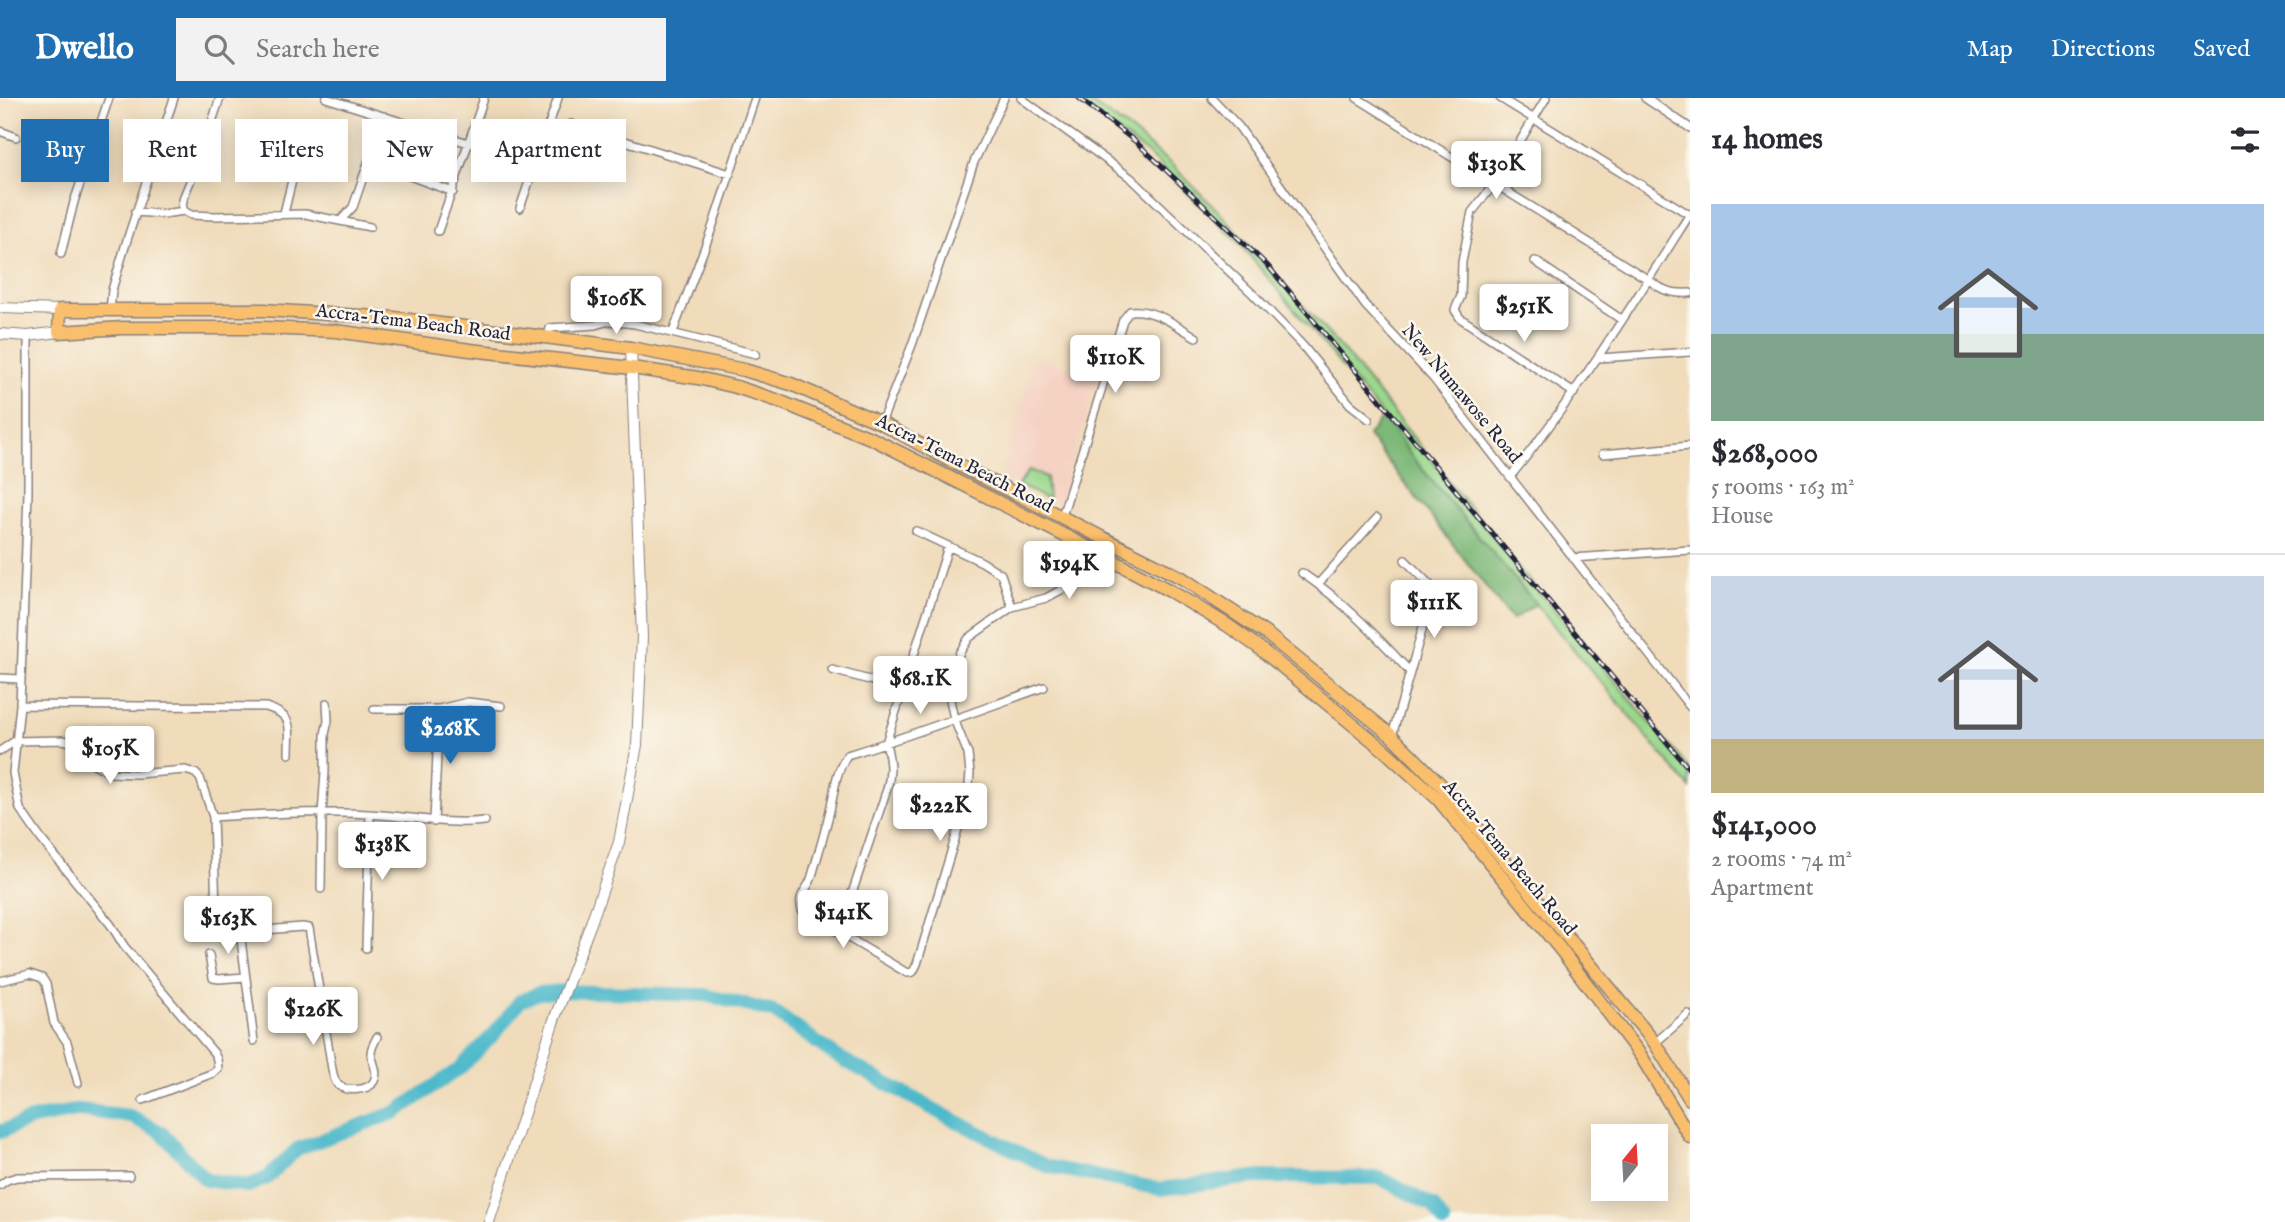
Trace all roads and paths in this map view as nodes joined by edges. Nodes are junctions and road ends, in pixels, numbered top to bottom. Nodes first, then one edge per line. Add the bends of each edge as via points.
1 (109, 98) edge
2 (174, 98) edge
3 (220, 98) edge
4 (326, 98) edge
5 (484, 98) edge
6 (558, 98) edge
7 (755, 98) edge
8 (1004, 98) edge
9 (1021, 98) edge
10 (1212, 98) edge
11 (1357, 98) edge
12 (1500, 98) edge
13 (1546, 98) edge
14 (1645, 98) edge
15 (384, 116) junction
16 (383, 119) edge
17 (1533, 119) junction
18 (1690, 128) edge
19 (0, 131) edge
20 (16, 137) dead end
21 (626, 141) edge
22 (468, 143) junction
23 (730, 174) junction
24 (362, 181) edge
25 (292, 182) edge
26 (426, 182) edge
27 (1495, 183) junction
28 (453, 192) junction
29 (520, 208) dead end
30 (184, 211) junction
31 (135, 212) junction
32 (284, 213) junction
33 (1690, 214) edge
34 (341, 220) junction
35 (370, 227) dead end
36 (438, 231) dead end
37 (61, 254) dead end
38 (1535, 261) dead end
39 (1649, 280) junction
40 (1690, 293) edge
41 (0, 308) edge
42 (60, 310) junction
43 (110, 311) junction
44 (1622, 320) junction
45 (59, 332) junction
46 (673, 332) junction
47 (0, 334) edge
48 (28, 336) junction
49 (548, 337) junction
50 (1196, 337) dead end
51 (631, 348) junction
52 (1690, 352) edge
53 (756, 354) dead end
54 (1599, 358) junction
55 (632, 368) junction
56 (1574, 393) junction
57 (1369, 419) dead end
58 (881, 423) junction
59 (873, 439) junction
60 (1690, 446) edge
61 (1603, 454) dead end
62 (1510, 477) junction
63 (1062, 516) junction
64 (1377, 517) dead end
65 (916, 531) dead end
66 (948, 547) junction
67 (1089, 548) junction
68 (1690, 550) edge
69 (1573, 558) junction
70 (1405, 560) dead end
71 (1302, 573) dead end
72 (1318, 584) junction
73 (1012, 607) junction
74 (832, 670) dead end
75 (1410, 672) junction
76 (0, 678) edge
77 (20, 679) junction
78 (1044, 687) dead end
79 (903, 689) junction
80 (327, 703) dead end
81 (20, 705) junction
82 (501, 706) dead end
83 (1690, 708) edge
84 (374, 709) dead end
85 (439, 709) junction
86 (954, 719) junction
87 (1392, 736) junction
88 (15, 741) junction
89 (886, 743) junction
90 (0, 751) edge
91 (289, 754) dead end
92 (322, 814) junction
93 (369, 815) junction
94 (213, 817) junction
95 (485, 821) dead end
96 (434, 822) junction
97 (320, 888) dead end
98 (240, 932) junction
99 (839, 932) junction
100 (366, 948) dead end
101 (209, 955) dead end
102 (245, 977) junction
103 (0, 981) edge
104 (1688, 1014) dead end
105 (377, 1037) dead end
106 (254, 1041) dead end
107 (1656, 1043) junction
108 (1641, 1056) junction
109 (78, 1083) dead end
110 (1690, 1099) edge
111 (143, 1100) dead end
112 (1690, 1137) edge
113 (129, 1176) dead end
114 (0, 1185) edge
115 (489, 1222) edge

1 - 37 street
2 - 31 street
3 - 30 street via 181,205
4 - 15 street
5 - 22 street
6 - 29 street
7 - 23 street
8 - 58 street via 974,162
9 - 57 street via 1131,178 1253,294 1350,404
10 - 62 street, New Numawose Road via 1239,127 1365,305 1433,378
11 - 27 street
12 - 17 street
13 - 17 street
14 - 18 street
15 - 16 street
15 - 22 street
17 - 27 street
17 - 33 street
19 - 20 street
21 - 23 street
22 - 28 street
23 - 46 street
24 - 34 street via 353,207
25 - 32 street
26 - 28 street
27 - 39 street
27 - 56 street via 1472,212 1462,262 1463,288 1455,313
28 - 36 street
30 - 31 street
30 - 32 street via 191,215
31 - 43 street
32 - 34 street
33 - 39 street
34 - 35 street
38 - 44 street
39 - 40 street via 1670,293
39 - 44 street
41 - 42 street
42 - 43 main road, Accra-Tema Beach Road
42 - 45 main road
43 - 49 main road, Accra-Tema Beach Road via 263,310 394,318
44 - 54 street
45 - 48 street
45 - 55 main road, Accra-Tema Beach Road via 123,328 336,331
46 - 49 street via 609,321 550,328
46 - 53 street
47 - 48 street
48 - 77 street via 28,493
49 - 51 main road, Accra-Tema Beach Road
50 - 63 street via 1140,310 1130,311 1123,320
51 - 55 street
51 - 58 main road, Accra-Tema Beach Road via 791,384
52 - 54 street
54 - 56 street
55 - 59 main road, Accra-Tema Beach Road via 736,387
55 - 115 street via 642,637 637,745 619,842 558,1008
56 - 62 street
58 - 59 main road
58 - 63 main road, Accra-Tema Beach Road
59 - 67 main road, Accra-Tema Beach Road
60 - 61 street
62 - 69 street, New Numawose Road
63 - 87 main road, Accra-Tema Beach Road via 1182,578 1238,613
64 - 72 street
65 - 66 street
66 - 73 street via 1001,574
66 - 79 street
67 - 73 street via 1073,580 1061,590
67 - 108 main road, Accra-Tema Beach Road via 1172,592 1258,647 1438,799
68 - 69 street
69 - 83 street, New Numawose Road
70 - 75 street via 1432,589
71 - 72 street
72 - 75 street
73 - 86 street via 969,638 960,652 950,682
74 - 79 street
75 - 87 street
76 - 77 street
77 - 81 street
78 - 86 street
79 - 89 street
80 - 92 street
81 - 88 street
81 - 91 street via 266,706 287,718
82 - 85 street via 468,702
84 - 85 street
85 - 96 street
86 - 89 street
86 - 99 street via 968,754 968,796 915,970 907,972
87 - 107 main road, Accra-Tema Beach Road via 1447,791
88 - 90 street
88 - 94 street via 72,742 94,764 111,772 195,773
88 - 111 street via 13,773 20,809 217,1059 218,1069 213,1073
89 - 99 street via 891,775
89 - 99 street via 847,755 837,772 811,879 800,896 802,910
92 - 93 street
92 - 94 street
92 - 97 street
93 - 96 street
93 - 100 street
94 - 98 street via 216,909 223,922
95 - 96 street
98 - 102 street
98 - 105 street via 309,928 331,1069 339,1085 355,1089 373,1083 371,1050
101 - 102 street via 213,978
102 - 106 street
103 - 109 street via 30,974 42,978
104 - 107 street
107 - 108 main road
107 - 110 main road, Accra-Tema Beach Road
108 - 112 main road, Accra-Tema Beach Road
113 - 114 street via 17,1177

